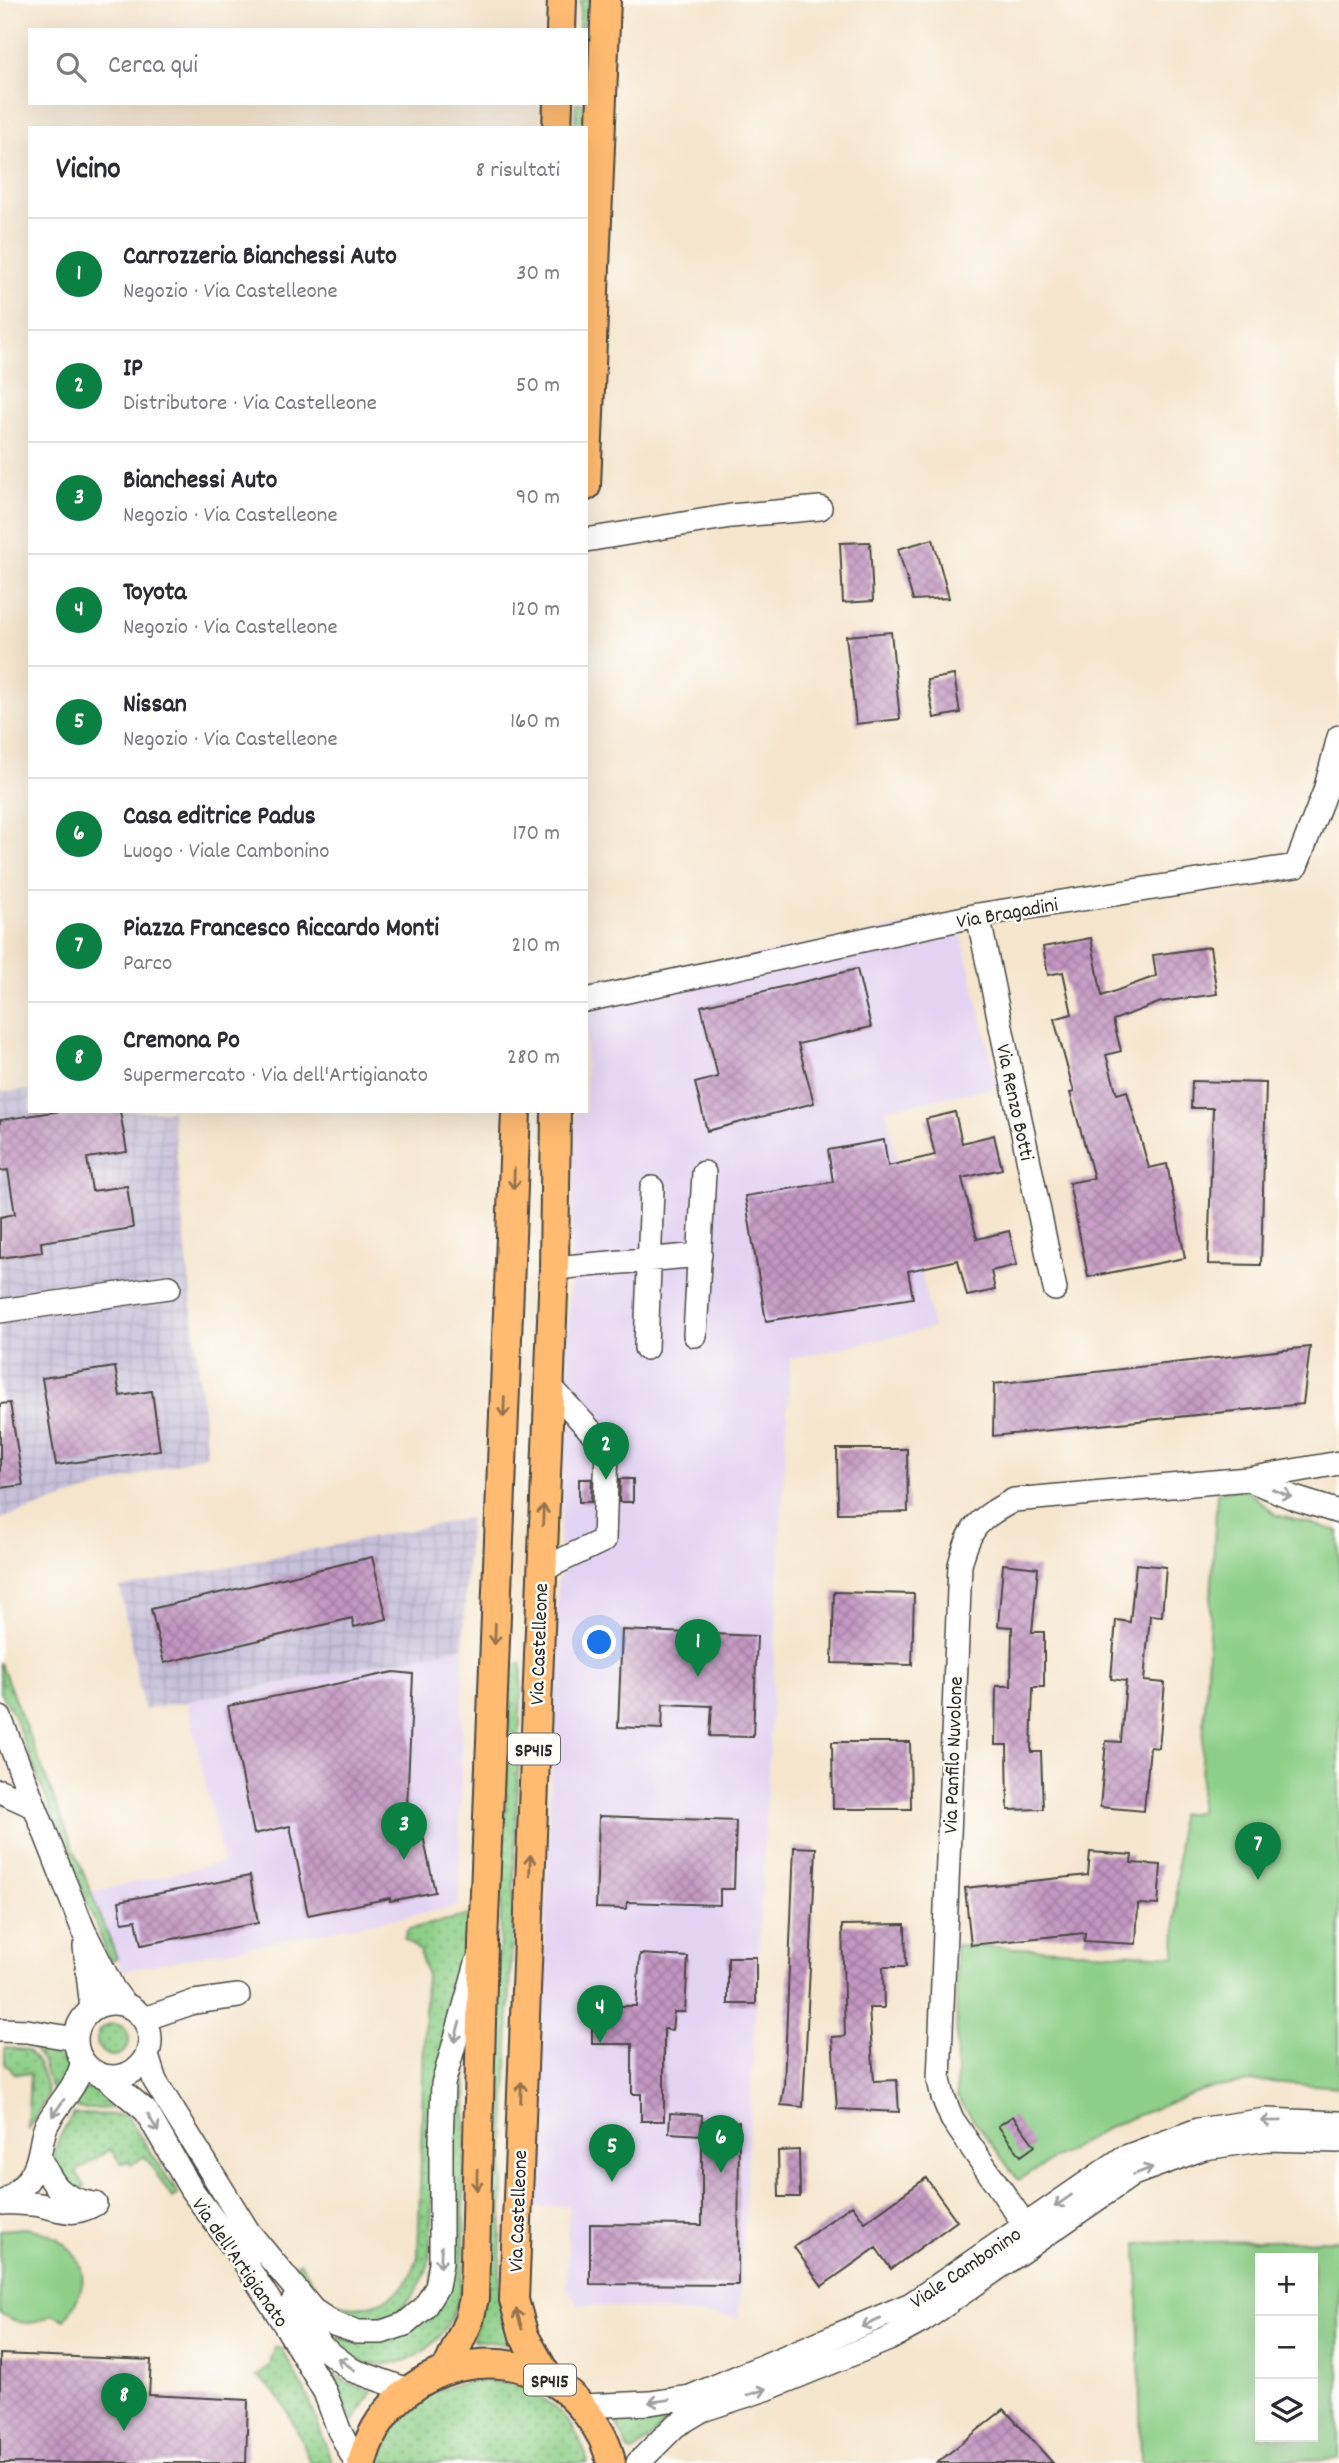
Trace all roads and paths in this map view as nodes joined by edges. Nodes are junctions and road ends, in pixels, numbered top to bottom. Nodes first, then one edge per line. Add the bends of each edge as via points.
1 (562, 0) edge
2 (606, 0) edge
3 (561, 28) edge
4 (558, 105) edge
5 (556, 126) edge
6 (588, 437) edge
7 (820, 508) dead end
8 (588, 540) edge
9 (1339, 737) edge
10 (978, 915) junction
11 (588, 1000) edge
12 (516, 1113) edge
13 (556, 1113) edge
14 (704, 1173) dead end
15 (652, 1188) dead end
16 (700, 1255) junction
17 (649, 1259) junction
18 (554, 1268) junction
19 (169, 1287) dead end
20 (1055, 1289) dead end
21 (0, 1311) edge
22 (695, 1335) dead end
23 (646, 1348) dead end
24 (549, 1385) junction
25 (1339, 1463) edge
26 (1248, 1479) junction
27 (1339, 1512) edge
28 (541, 1570) junction
29 (0, 1718) edge
30 (0, 1791) edge
31 (35, 1807) junction
32 (83, 1929) junction
33 (483, 1943) junction
34 (238, 1996) dead end
35 (125, 2005) junction
36 (82, 2025) junction
37 (147, 2025) junction
38 (0, 2030) edge
39 (147, 2056) junction
40 (83, 2062) junction
41 (104, 2076) junction
42 (1339, 2123) edge
43 (1339, 2141) edge
44 (39, 2157) junction
45 (2, 2202) edge
46 (246, 2229) junction
47 (1031, 2234) junction
48 (447, 2369) junction
49 (549, 2380) junction
50 (408, 2390) junction
51 (582, 2406) junction
52 (356, 2463) edge
53 (362, 2463) edge
54 (611, 2463) edge
55 (638, 2463) edge

1 - 3 main road
2 - 6 main road
4 - 5 main road
7 - 8 street via 731,516
9 - 10 street, Via Bragadini via 1325,791 1296,866
10 - 11 street, Via Bragadini
10 - 20 street, Via Renzo Botti
12 -> 33 main road, Via Castelleone / SP415
13 - 18 main road, Via Castelleone / SP415
14 - 16 street
15 - 17 street
16 - 17 street
16 - 22 street
17 - 18 street
17 - 23 street
18 - 24 main road, Via Castelleone / SP415
19 - 21 street
28 -> 24 main road, Via Castelleone / SP415
24 - 28 street via 607,1449 604,1540
25 - 26 street, Via Panfilo Nuvolone
26 -> 27 street, Via Panfilo Nuvolone
26 - 47 street, Via Panfilo Nuvolone via 1014,1500 985,1516 967,1538 960,1564 939,2080 952,2119
49 -> 28 main road, Via Castelleone / SP415 via 524,2336 514,2300
29 - 31 street
30 - 31 street
31 - 32 street
32 - 35 street
32 - 36 street
33 -> 46 street via 443,2084 442,2263 437,2287 424,2308 405,2324 382,2332 358,2332 334,2324 313,2310
33 -> 48 main road, Via Castelleone / SP415 via 474,2298
34 - 37 street via 194,2002
35 - 36 street via 114,2003
35 - 37 street via 136,2010
36 - 38 street
36 - 40 street via 77,2051
37 - 39 street via 151,2043
39 - 41 street via 130,2074
39 - 46 street via 155,2081
40 - 41 street
40 -> 44 street via 78,2080 47,2124
41 -> 52 street, Via dell'Artigianato via 146,2111 197,2199 288,2328 325,2392
42 -> 47 street, Viale Cambonino via 1266,2120 1198,2130 1123,2158
47 -> 43 street, Viale Cambonino via 1133,2174 1204,2148 1268,2139
44 - 45 street via 30,2179
44 - 45 street via 61,2193 95,2204 78,2212 59,2212 40,2205
50 -> 46 street via 352,2370 322,2347
47 -> 51 street, Viale Cambonino via 911,2304 690,2397
55 -> 47 street, Viale Cambonino via 675,2426 702,2410 766,2389 922,2321
48 - 49 main road, SP415 via 510,2365
48 - 50 main road, SP415
49 - 51 main road, SP415
50 - 53 main road, SP415 via 382,2417
51 - 54 main road, SP415 via 599,2430

